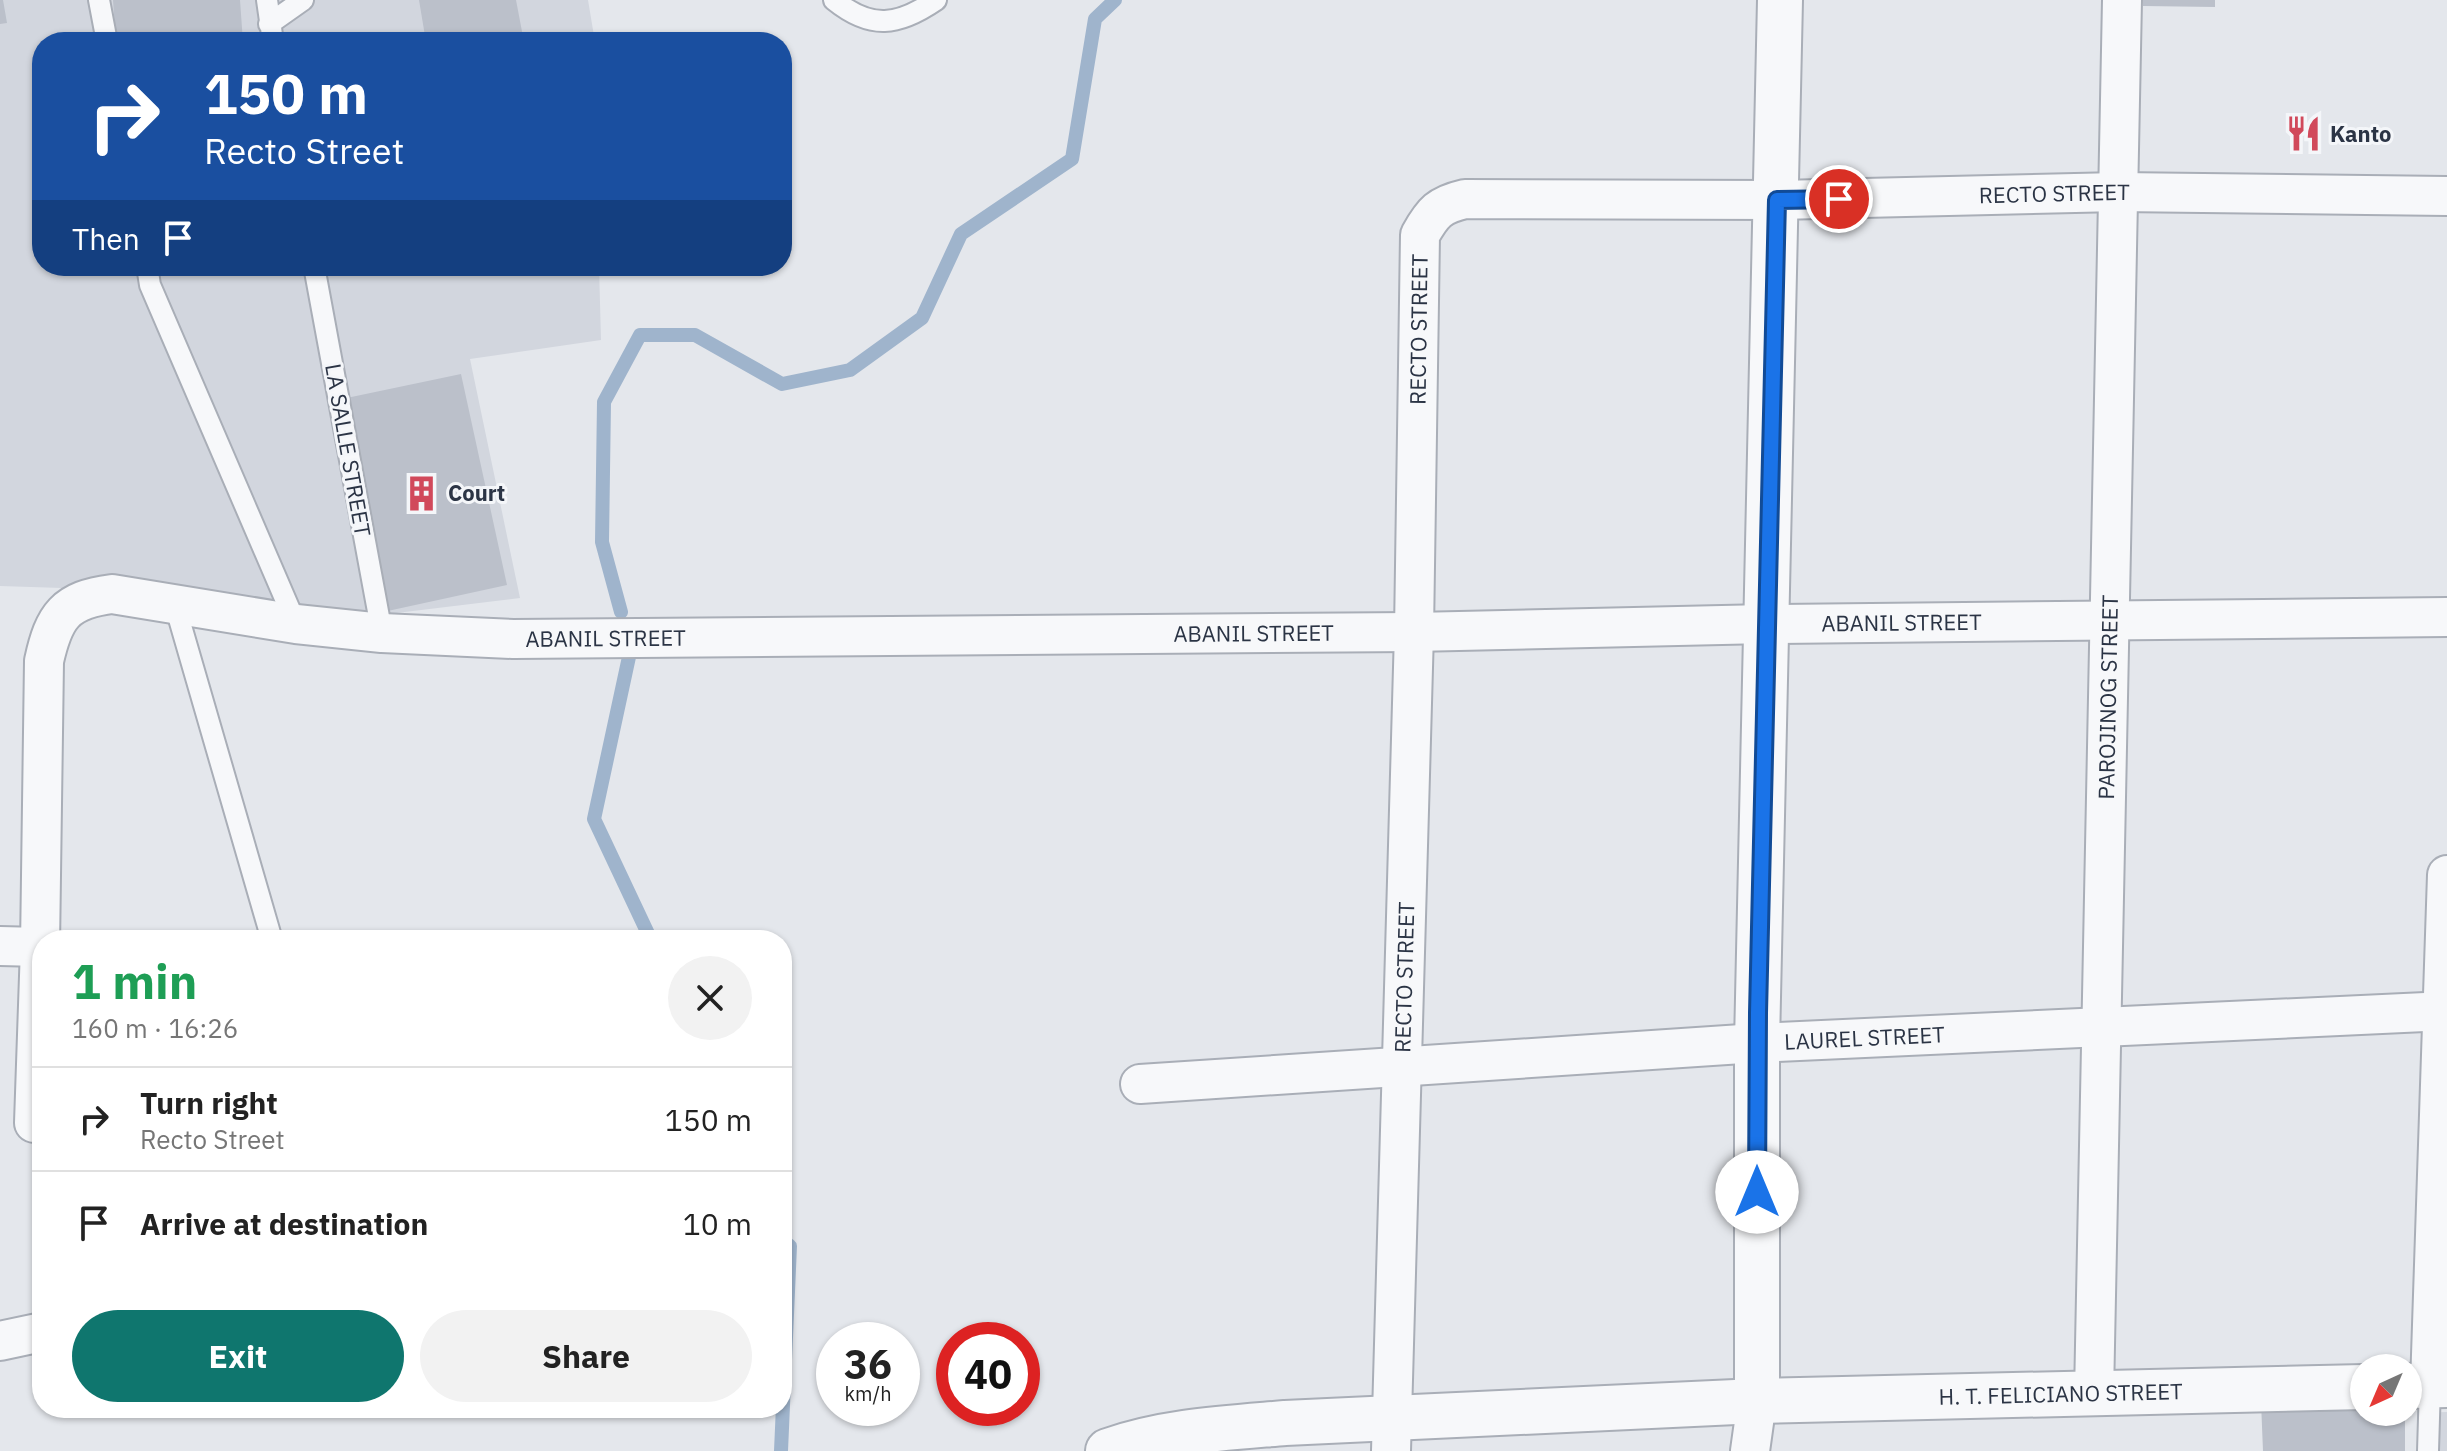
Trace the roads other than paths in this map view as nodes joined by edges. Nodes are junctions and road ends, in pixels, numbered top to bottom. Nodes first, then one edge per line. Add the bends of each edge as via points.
1 (99, 0) edge
2 (267, 0) edge
3 (303, 0) edge
4 (834, 0) edge
5 (936, 0) edge
6 (1780, 0) edge
7 (2122, 0) edge
8 (105, 32) edge
9 (271, 32) edge
10 (272, 32) edge
11 (2118, 192) junction
12 (2447, 196) edge
13 (1777, 200) junction
14 (149, 276) edge
15 (316, 276) edge
16 (175, 605) junction
17 (2447, 617) edge
18 (2111, 622) junction
19 (296, 624) junction
20 (1766, 624) junction
21 (1414, 632) junction
22 (382, 633) junction
23 (2447, 875) edge
24 (40, 930) edge
25 (269, 930) edge
26 (0, 946) edge
27 (32, 947) edge
28 (2445, 1011) edge
29 (2102, 1027) junction
30 (1757, 1043) junction
31 (1402, 1066) junction
32 (1140, 1084) dead end
33 (32, 1334) edge
34 (0, 1341) edge
35 (2428, 1385) edge
36 (2350, 1387) edge
37 (2094, 1395) junction
38 (1757, 1401) junction
39 (1392, 1435) edge
40 (1108, 1451) edge
41 (1750, 1451) edge
42 (2428, 1451) edge

1 - 8 lane
2 - 9 lane
3 - 10 lane
4 - 5 lane via 872,22 916,14
6 - 13 street
7 - 11 street, PAROJINOG STREET
11 - 12 street, RECTO STREET
11 - 13 street, RECTO STREET
11 - 18 street, PAROJINOG STREET
13 - 20 street
13 - 21 street, RECTO STREET via 1465,199 1446,203 1431,216 1420,235
14 - 19 lane
15 - 22 lane, LA SALLE STREET
16 - 19 street, ABANIL STREET
16 - 24 street, ABANIL STREET via 112,594 86,597 66,610 51,632 44,661
16 - 25 lane
17 - 18 street, ABANIL STREET
18 - 20 street, ABANIL STREET
18 - 29 street, PAROJINOG STREET
19 - 22 street, ABANIL STREET
20 - 21 street, ABANIL STREET
20 - 30 street
21 - 22 street, ABANIL STREET via 513,639
21 - 31 street, RECTO STREET
23 - 28 street
26 - 27 street
28 - 29 street, LAUREL STREET
28 - 35 street
29 - 30 street, LAUREL STREET
29 - 37 street, PAROJINOG STREET
30 - 31 street, LAUREL STREET
30 - 38 street
31 - 32 street, LAUREL STREET
31 - 39 street, RECTO STREET
33 - 34 street
35 - 42 lane
36 - 37 street, H. T. FELICIANO STREET
37 - 38 street, H. T. FELICIANO STREET
38 - 39 street, H. T. FELICIANO STREET
38 - 41 street
39 - 40 street, H. T. FELICIANO STREET via 1209,1429

